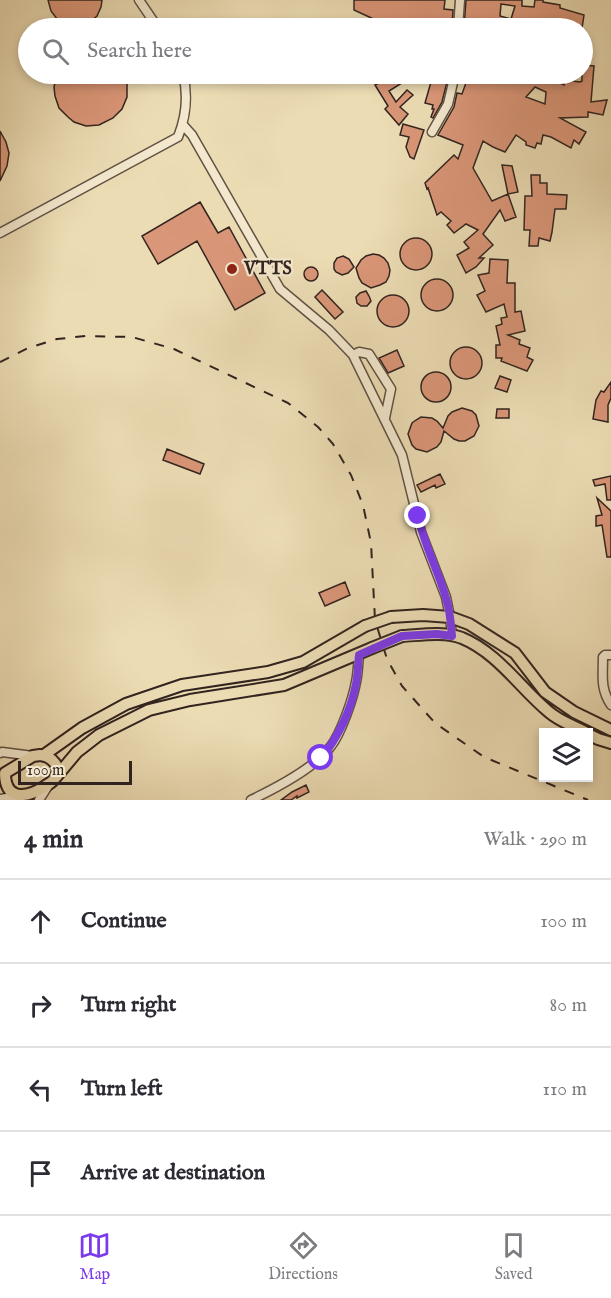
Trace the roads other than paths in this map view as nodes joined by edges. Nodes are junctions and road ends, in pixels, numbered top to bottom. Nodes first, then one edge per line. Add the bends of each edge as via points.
1 (139, 0) edge
2 (460, 0) edge
3 (151, 18) edge
4 (459, 18) edge
5 (186, 84) edge
6 (453, 84) edge
7 (183, 124) junction
8 (432, 132) dead end
9 (0, 233) edge
10 (353, 355) junction
11 (385, 419) junction
12 (450, 617) junction
13 (452, 636) junction
14 (359, 655) junction
15 (611, 655) edge
16 (611, 705) edge
17 (578, 728) edge
18 (611, 730) edge
19 (593, 736) edge
20 (611, 743) edge
21 (1, 751) edge
22 (44, 755) junction
23 (33, 756) junction
24 (53, 780) junction
25 (18, 796) junction
26 (0, 799) edge
27 (39, 800) edge
28 (251, 800) edge

1 - 3 street
2 - 4 street
5 - 7 street
6 - 8 street via 448,104
7 - 9 street via 178,136
7 - 10 street via 280,289
10 - 11 street
10 - 11 street via 369,354 391,389
11 - 12 street via 402,455 421,532
12 - 13 street
12 - 18 main road via 469,624 515,653 545,692
12 - 22 main road, bridge via 391,617 365,626 303,662 268,672 182,685 126,704 81,728
13 - 14 main road, bridge via 402,636
13 - 17 main road via 482,650 551,714
14 - 24 main road via 284,685 149,710 99,735 77,752
14 - 28 street via 356,684 332,746 305,769
15 - 16 street via 603,656 603,682
19 - 20 main road
21 - 23 street
22 - 23 main road
22 - 24 main road via 55,763 58,772
23 - 25 main road via 5,773 8,788
24 - 25 main road via 26,796
24 - 27 street
25 - 26 street

